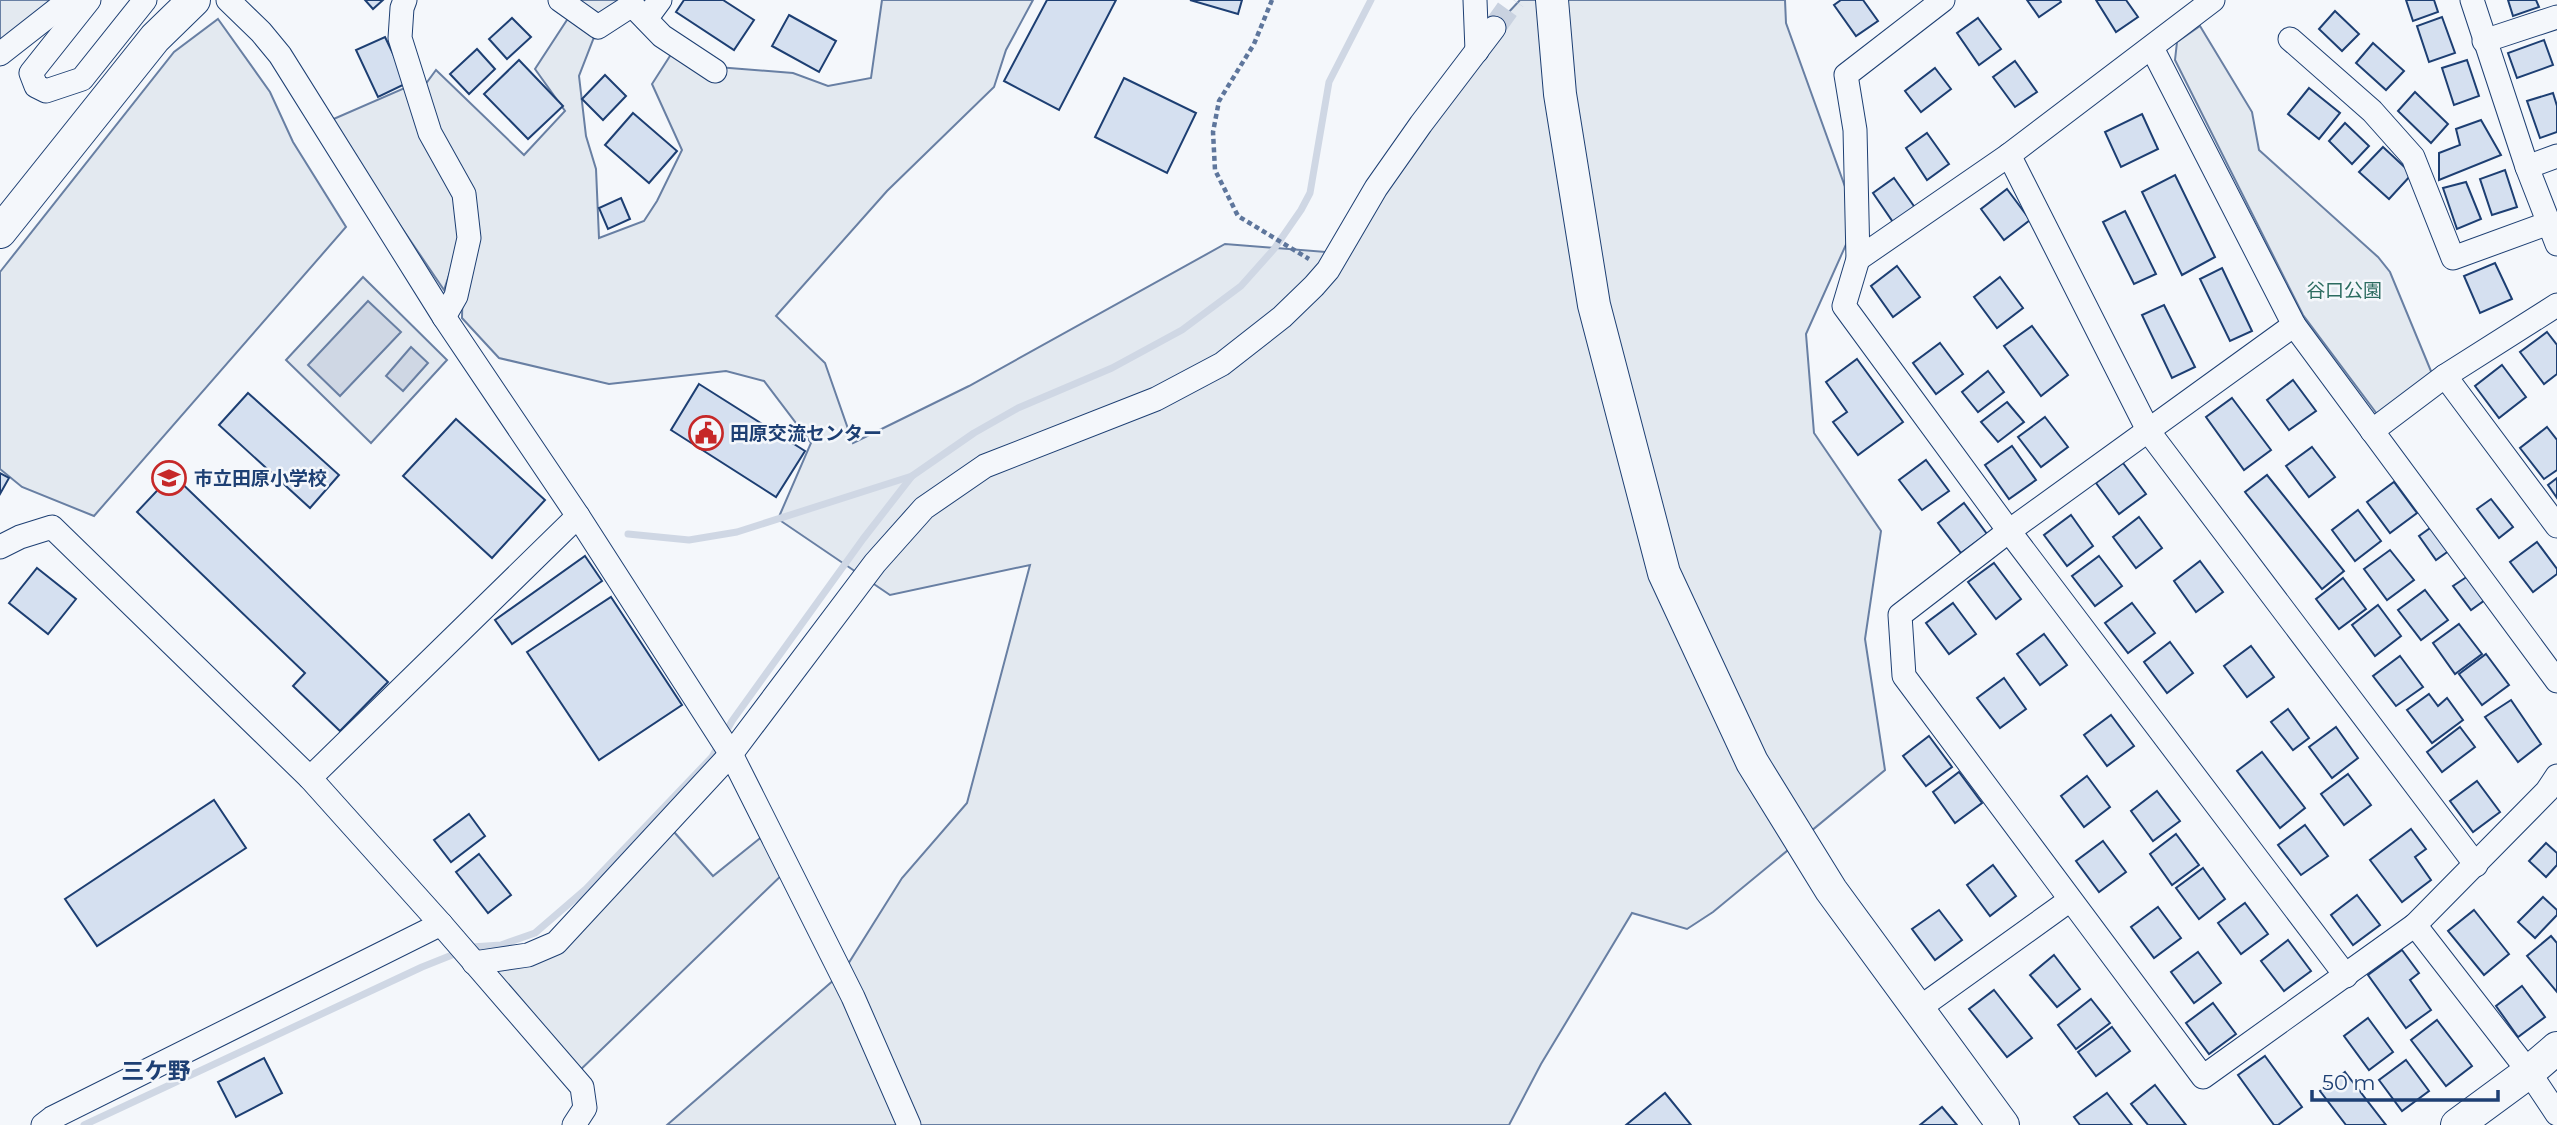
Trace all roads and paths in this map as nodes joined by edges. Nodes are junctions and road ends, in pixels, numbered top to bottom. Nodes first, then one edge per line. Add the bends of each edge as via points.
1 (69, 0) edge
2 (89, 0) edge
3 (145, 0) edge
4 (194, 0) edge
5 (228, 0) edge
6 (405, 0) edge
7 (559, 0) edge
8 (660, 0) edge
9 (1272, 0) edge
10 (1475, 0) edge
11 (1552, 0) edge
12 (1943, 0) edge
13 (2213, 0) edge
14 (2472, 0) edge
15 (2557, 17) edge
16 (646, 19) junction
17 (1494, 28) tunnel mouth
18 (2290, 39) dead end
19 (2484, 41) junction
20 (2152, 48) junction
21 (1477, 51) junction
22 (0, 54) edge
23 (715, 71) dead end
24 (2009, 155) junction
25 (2557, 156) edge
26 (2527, 167) junction
27 (0, 232) edge
28 (2553, 234) edge
29 (1858, 259) junction
30 (1328, 270) junction
31 (2557, 305) edge
32 (444, 317) junction
33 (2294, 326) junction
34 (2445, 376) junction
35 (2372, 430) junction
36 (2149, 432) junction
37 (578, 516) junction
38 (2557, 526) edge
39 (2009, 531) junction
40 (0, 547) edge
41 (2557, 681) edge
42 (731, 754) junction
43 (2557, 776) edge
44 (310, 778) junction
45 (2476, 865) junction
46 (2070, 900) junction
47 (441, 924) junction
48 (2415, 925) junction
49 (474, 963) junction
50 (2346, 975) junction
51 (1918, 1009) junction
52 (2557, 1048) edge
53 (2529, 1072) junction
54 (2557, 1114) edge
55 (43, 1125) edge
56 (574, 1125) edge
57 (909, 1125) edge
58 (2003, 1125) edge
59 (2457, 1125) edge

1 - 22 street
2 - 3 street via 32,74 36,86 46,91 82,79
4 - 27 street via 155,38
5 - 32 street via 280,55
6 - 32 street via 400,38 430,133 464,194 468,238 456,296
7 - 16 street via 598,27 632,5
8 - 16 street
9 - 30 path via 1254,44 1219,101 1213,132 1215,170 1238,216
10 - 21 street
11 - 51 street via 1560,94 1594,305 1664,573 1752,762 1831,890
12 - 29 street via 1846,75 1855,130
13 - 20 street
14 - 19 street
15 - 19 street
16 - 23 street via 662,36
17 - 21 street
18 - 28 street via 2372,111 2413,157 2453,258
19 - 26 street
20 - 24 street
20 - 33 street
21 - 30 street via 1384,178
24 - 29 street
24 - 36 street
25 - 26 street
26 - 28 street
29 - 39 street via 1844,306
30 - 42 street via 1282,317 1222,364 1156,399 985,466 924,509 875,563
31 - 34 street
32 - 37 street
33 - 35 street
33 - 36 street
34 - 35 street
34 - 38 street
35 - 41 street
36 - 39 street
36 - 45 street
37 - 42 street
37 - 44 street
39 - 46 street via 1900,615 1904,676
39 - 50 street
40 - 44 street via 52,527
42 - 49 street via 556,943 528,955
42 - 57 street via 853,997
43 - 45 street
44 - 47 street
45 - 48 street
46 - 50 street via 2203,1077
46 - 51 street
47 - 49 street
47 - 55 street
48 - 50 street
48 - 53 street
49 - 56 street via 582,1087 585,1108
51 - 58 street
52 - 53 street
53 - 54 street
53 - 59 street

